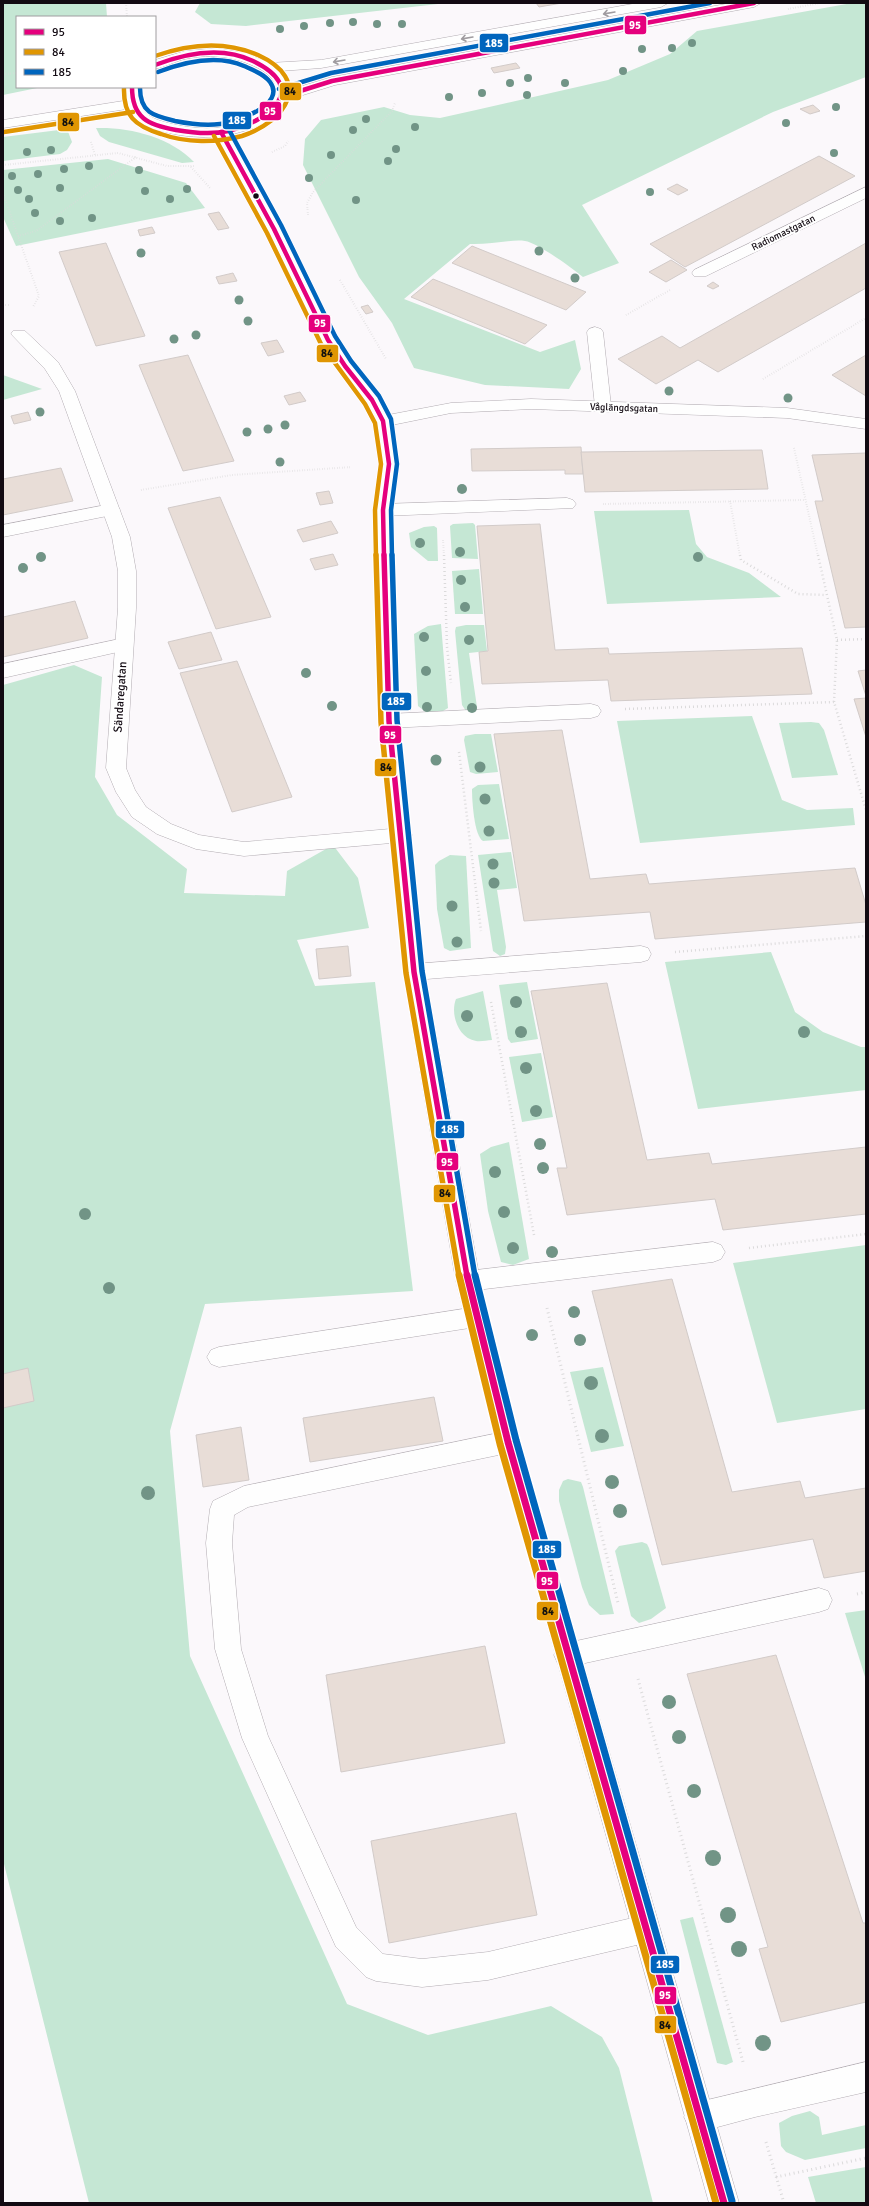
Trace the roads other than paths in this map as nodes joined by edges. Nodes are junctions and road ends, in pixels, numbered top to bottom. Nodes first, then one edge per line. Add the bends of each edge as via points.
1 (661, 3) edge
2 (754, 3) edge
3 (156, 65) edge
4 (267, 67) junction
5 (132, 88) edge
6 (281, 97) junction
7 (132, 104) junction
8 (3, 124) edge
9 (221, 132) junction
10 (866, 192) edge
11 (700, 273) road end
12 (595, 332) road end
13 (19, 334) road end
14 (603, 406) junction
15 (383, 421) junction
16 (866, 424) edge
17 (108, 504) junction
18 (567, 504) road end
19 (383, 510) junction
20 (3, 532) edge
21 (124, 644) junction
22 (3, 671) edge
23 (591, 711) road end
24 (389, 721) junction
25 (402, 835) junction
26 (641, 954) road end
27 (414, 972) junction
28 (713, 1252) road end
29 (468, 1281) junction
30 (476, 1316) junction
31 (219, 1357) dead end
32 (508, 1442) junction
33 (819, 1600) dead end
34 (567, 1655) junction
35 (646, 1929) junction
36 (866, 2077) edge
37 (699, 2117) junction
38 (724, 2203) edge

1 -> 4 street via 321,64
2 - 6 street via 332,81
3 - 4 street via 189,54 218,52 246,57
4 - 6 street via 281,83
5 - 7 street
6 - 9 street via 275,108 259,120
7 - 8 street
7 - 9 street via 144,118 165,128 192,133
9 - 15 street via 274,229 322,327 345,366 372,400
10 - 11 street, Radiomastgatan
12 - 14 street
13 - 17 street, Sändaregatan via 52,366 67,391
14 - 15 street, Våglängdsgatan via 531,404 451,408
14 - 16 street, Våglängdsgatan via 787,413
15 - 19 street via 389,464
17 - 20 street
17 - 21 street, Sändaregatan via 121,537 127,571
18 - 19 street
19 - 24 street
21 - 22 street
21 - 25 street, Sändaregatan via 116,768 126,792 139,812 164,829 196,842 244,849
23 - 24 street
24 - 25 street
25 - 27 street
26 - 27 street
27 - 29 street
28 - 29 street
29 - 30 street
30 - 31 street
30 - 32 street
32 - 34 street
32 - 35 street via 244,1497 222,1509 219,1543 228,1649 255,1738 346,1937 376,1967 422,1973 488,1966
33 - 34 street
34 - 35 street
35 - 37 street
36 - 37 street
37 - 38 street

